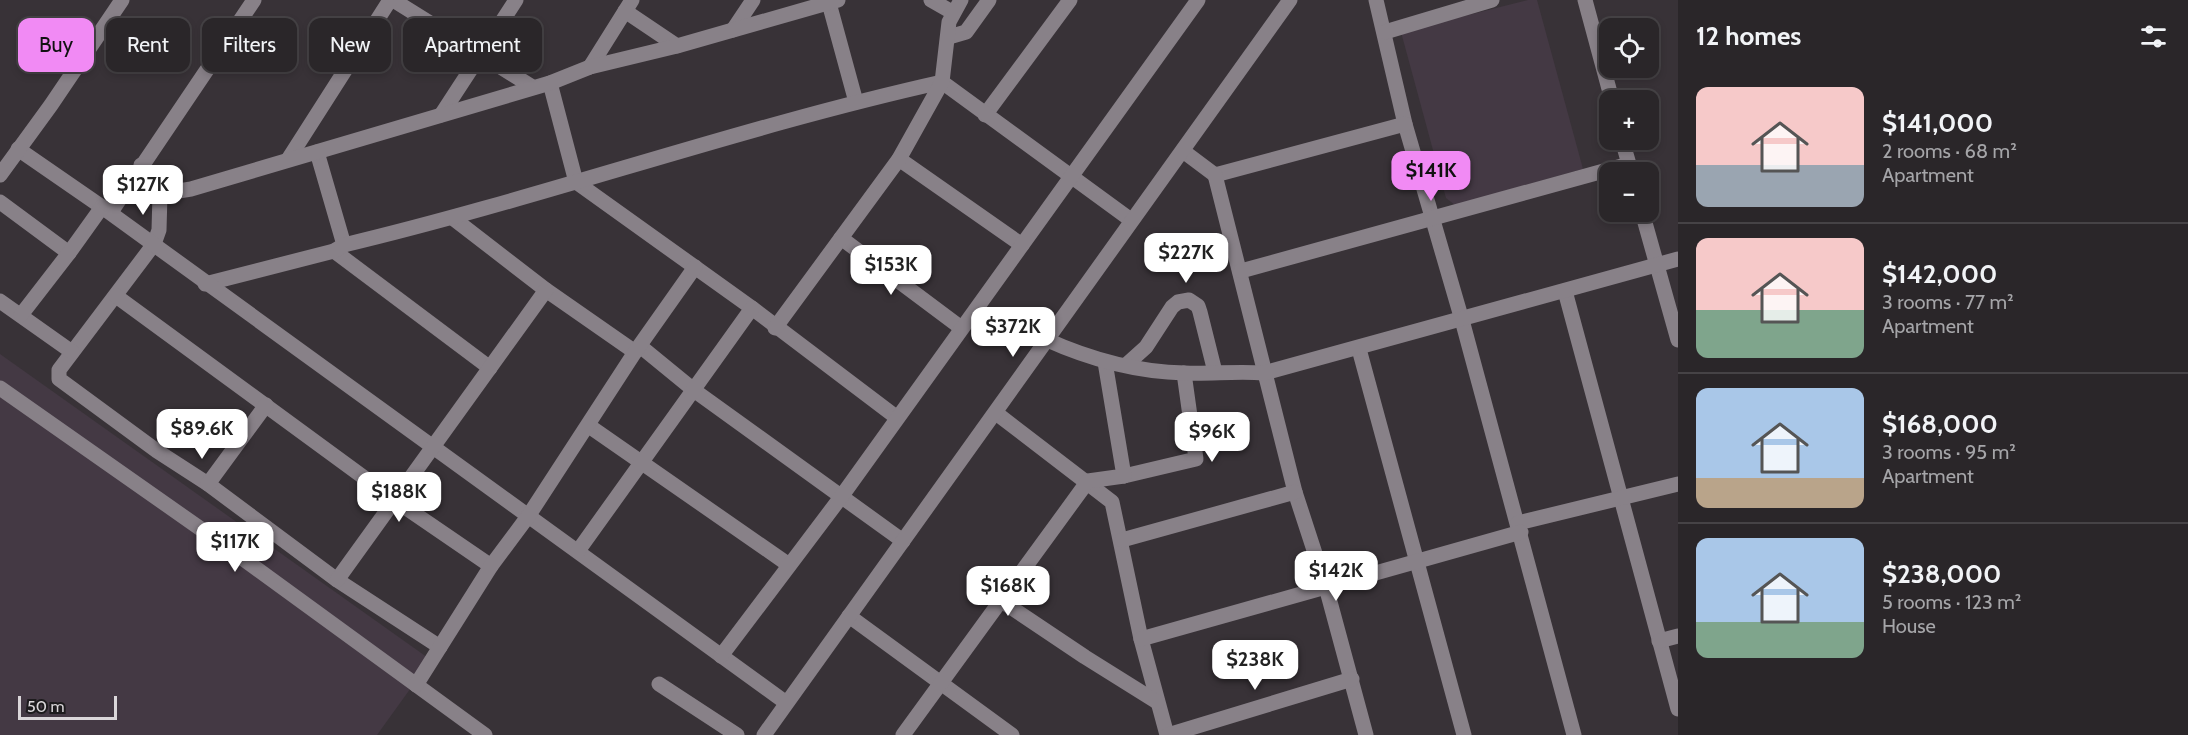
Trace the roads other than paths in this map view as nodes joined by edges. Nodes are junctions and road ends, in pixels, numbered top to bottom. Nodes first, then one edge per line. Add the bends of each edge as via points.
1 (122, 0) edge
2 (254, 0) edge
3 (392, 0) edge
4 (516, 0) edge
5 (753, 0) edge
6 (932, 0) edge
7 (989, 0) edge
8 (1198, 0) edge
9 (1290, 0) edge
10 (1376, 0) edge
11 (1492, 0) edge
12 (1585, 0) edge
13 (834, 1) edge
14 (1066, 1) edge
15 (628, 6) edge
16 (956, 6) edge
17 (421, 18) edge
18 (504, 18) edge
19 (733, 30) junction
20 (1385, 32) junction
21 (949, 38) junction
22 (677, 46) junction
23 (590, 68) junction
24 (469, 72) edge
25 (508, 72) edge
26 (550, 82) junction
27 (942, 82) junction
28 (531, 86) junction
29 (1609, 90) edge
30 (856, 102) junction
31 (441, 114) junction
32 (985, 115) junction
33 (1405, 124) junction
34 (18, 149) junction
35 (1183, 151) junction
36 (317, 152) junction
37 (289, 158) junction
38 (899, 159) junction
39 (141, 165) junction
40 (0, 175) edge
41 (1215, 175) junction
42 (1599, 176) edge
43 (1068, 177) junction
44 (576, 182) junction
45 (160, 194) junction
46 (0, 202) edge
47 (106, 209) junction
48 (454, 219) junction
49 (1431, 219) junction
50 (1131, 220) junction
51 (1645, 222) edge
52 (841, 238) junction
53 (154, 244) junction
54 (1022, 245) junction
55 (339, 248) junction
56 (69, 254) junction
57 (1678, 259) edge
58 (1656, 265) junction
59 (695, 267) junction
60 (1241, 271) junction
61 (205, 284) junction
62 (546, 290) junction
63 (1565, 291) junction
64 (116, 296) junction
65 (0, 301) edge
66 (752, 308) junction
67 (21, 315) junction
68 (1462, 320) junction
69 (960, 327) junction
70 (775, 328) junction
71 (1045, 339) junction
72 (1678, 340) edge
73 (1359, 349) junction
74 (637, 350) junction
75 (72, 352) junction
76 (1105, 362) junction
77 (1126, 365) junction
78 (490, 368) junction
79 (1215, 372) junction
80 (1184, 373) junction
81 (1264, 373) junction
82 (0, 388) edge
83 (695, 391) junction
84 (266, 405) junction
85 (996, 413) junction
86 (896, 417) junction
87 (589, 426) junction
88 (433, 446) junction
89 (643, 462) junction
90 (1124, 476) junction
91 (1088, 481) junction
92 (208, 484) junction
93 (1678, 484) edge
94 (1295, 492) junction
95 (841, 496) junction
96 (1621, 496) junction
97 (396, 501) junction
98 (529, 515) junction
99 (1519, 527) junction
100 (1122, 540) junction
101 (903, 541) junction
102 (578, 551) junction
103 (1419, 561) junction
104 (789, 565) junction
105 (491, 566) junction
106 (337, 580) junction
107 (1326, 587) junction
108 (1000, 600) junction
109 (849, 616) junction
110 (1678, 636) edge
111 (1142, 639) junction
112 (1659, 641) junction
113 (440, 647) junction
114 (721, 656) junction
115 (1352, 679) junction
116 (940, 682) junction
117 (658, 684) dead end
118 (416, 685) junction
119 (785, 702) junction
120 (1157, 702) junction
121 (1678, 710) edge
122 (1164, 733) edge
123 (485, 735) edge
124 (737, 735) edge
125 (764, 735) edge
126 (903, 735) edge
127 (1012, 735) edge
128 (1366, 735) edge
129 (1464, 735) edge
130 (1575, 735) edge

1 - 34 street
2 - 39 street
3 - 17 street
3 - 37 street
4 - 18 street
5 - 19 street
6 - 16 street
7 - 21 street via 966,32
8 - 43 street
9 - 35 street
10 - 20 street
11 - 20 street
12 - 29 street
13 - 19 street
13 - 30 street
14 - 32 street
15 - 22 street
15 - 23 street
16 - 21 street via 949,22
19 - 22 street
20 - 33 street
21 - 27 street
22 - 23 street
23 - 26 street
24 - 31 street
25 - 28 street
26 - 28 street
26 - 44 street
27 - 30 street
27 - 32 street
27 - 38 street
28 - 31 street
30 - 44 street
31 - 36 street
32 - 43 street
33 - 41 street
33 - 49 street
34 - 40 street
34 - 47 street
35 - 41 street
35 - 50 street
36 - 37 street
36 - 55 street
37 - 45 street via 258,171
38 - 52 street
38 - 54 street
39 - 45 street
39 - 47 street
41 - 60 street
42 - 49 street
43 - 50 street
43 - 54 street
44 - 48 street
44 - 59 street
45 - 53 street via 159,230
46 - 56 street
47 - 53 street
47 - 56 street
48 - 55 street
48 - 62 street
49 - 60 street
49 - 68 street
50 - 71 street
51 - 58 street
52 - 69 street
52 - 70 street
53 - 61 street
53 - 64 street
54 - 69 street
55 - 61 street
55 - 78 street
56 - 67 street
57 - 58 street
58 - 63 street
58 - 72 street
59 - 66 street
59 - 74 street
60 - 81 street
61 - 88 street
62 - 74 street
62 - 78 street
63 - 68 street
63 - 96 street
64 - 75 street
64 - 84 street
65 - 67 street
66 - 70 street
66 - 83 street
67 - 75 street
68 - 73 street
68 - 99 street
69 - 86 street
70 - 86 street
71 - 76 street
71 - 85 street
73 - 81 street
73 - 103 street
74 - 83 street
74 - 87 street
75 - 92 street via 59,370 59,379 64,384
76 - 77 street
76 - 90 street
77 - 79 street via 1146,347 1172,307 1189,300 1198,306
77 - 80 street
78 - 88 street
79 - 80 street
79 - 81 street
80 - 90 street via 1196,459
81 - 94 street
82 - 118 street
83 - 89 street
83 - 95 street
84 - 92 street
84 - 97 street
85 - 91 street
85 - 101 street
86 - 95 street
87 - 89 street
87 - 98 street
88 - 97 street
88 - 98 street
89 - 102 street
89 - 104 street
90 - 91 street
91 - 100 street via 1112,502
91 - 108 street
92 - 106 street
93 - 96 street
94 - 100 street
94 - 107 street
95 - 101 street
95 - 104 street
96 - 99 street
96 - 112 street
97 - 105 street
97 - 106 street
98 - 102 street
98 - 105 street
99 - 103 street
99 - 130 street
100 - 111 street
101 - 109 street
102 - 114 street
103 - 107 street
103 - 129 street
104 - 114 street
105 - 113 street
106 - 113 street
107 - 111 street
107 - 115 street
108 - 116 street
108 - 120 street
109 - 116 street
109 - 119 street
110 - 112 street
111 - 120 street
112 - 121 street
113 - 118 street
114 - 119 street
115 - 122 street
115 - 128 street
116 - 126 street
116 - 127 street
117 - 124 street
118 - 123 street
119 - 125 street
120 - 122 street

